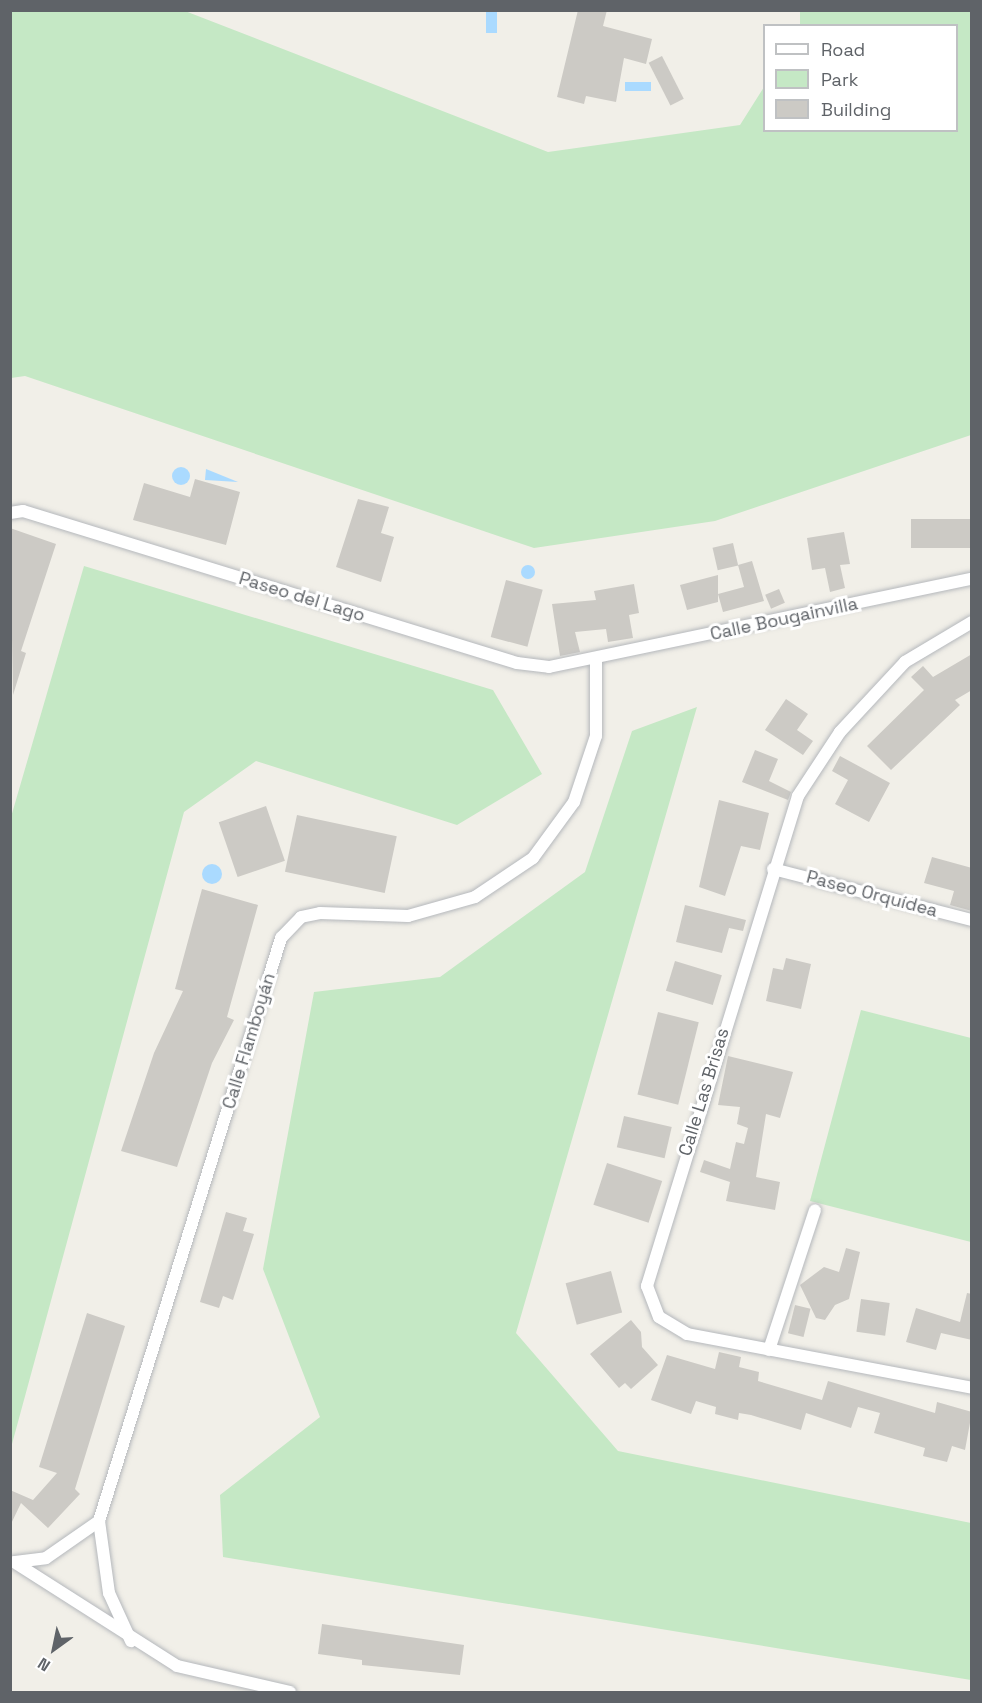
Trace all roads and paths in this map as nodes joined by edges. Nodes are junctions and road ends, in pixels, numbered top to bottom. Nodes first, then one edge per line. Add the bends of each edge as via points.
1 (10, 513) edge
2 (972, 579) edge
3 (972, 622) edge
4 (596, 659) junction
5 (773, 869) junction
6 (972, 920) edge
7 (815, 1210) dead end
8 (769, 1350) junction
9 (972, 1388) edge
10 (99, 1521) junction
11 (13, 1561) edge
12 (130, 1641) junction
13 (290, 1692) edge

1 - 4 street, Paseo del Lago via 33,514 517,663 549,667
2 - 4 street, Calle Bougainvilla
3 - 5 street, Calle Las Brisas via 905,662 840,732 798,796
4 - 10 street, Calle Flamboyán via 596,736 574,802 532,858 475,897 408,916 320,913 301,917 281,938
5 - 6 street, Paseo Orquídea
5 - 8 street, Calle Las Brisas via 647,1286 654,1310 672,1328
7 - 8 street
8 - 9 street, Calle Las Brisas
10 - 11 street via 46,1558
10 - 12 street via 109,1593
11 - 12 street
12 - 13 street via 177,1666

